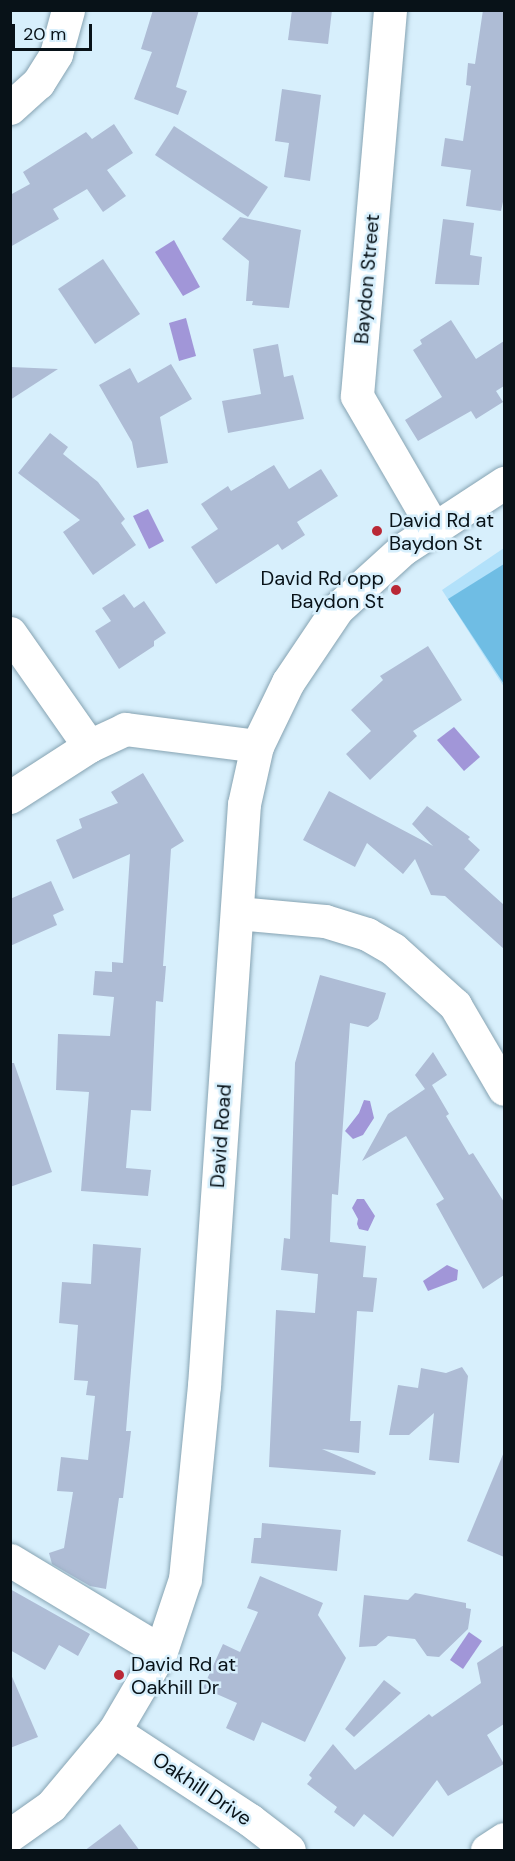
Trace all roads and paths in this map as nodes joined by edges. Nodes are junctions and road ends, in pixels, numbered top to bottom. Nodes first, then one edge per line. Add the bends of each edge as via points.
1 (68, 10) edge
2 (390, 10) edge
3 (10, 108) edge
4 (504, 483) edge
5 (434, 527) junction
6 (10, 633) edge
7 (89, 746) junction
8 (257, 746) junction
9 (10, 796) edge
10 (237, 913) junction
11 (504, 1089) edge
12 (10, 1560) edge
13 (161, 1651) junction
14 (114, 1731) junction
15 (10, 1835) edge
16 (504, 1839) edge
17 (289, 1851) edge
18 (487, 1851) edge

1 - 3 street via 56,54 38,83
2 - 5 street, Baydon Street via 357,396
4 - 5 street, David Road
5 - 8 street, David Road via 389,561 337,609 288,682
6 - 7 street
7 - 8 street via 125,729
7 - 9 street
8 - 10 street, David Road via 244,804
10 - 11 street via 326,921 367,934 393,949 455,1005
10 - 13 street, David Road via 190,1540 185,1579
12 - 13 street
13 - 14 street, David Road
14 - 15 street, David Road via 51,1806
14 - 17 street, Oakhill Drive via 250,1820
16 - 18 street

